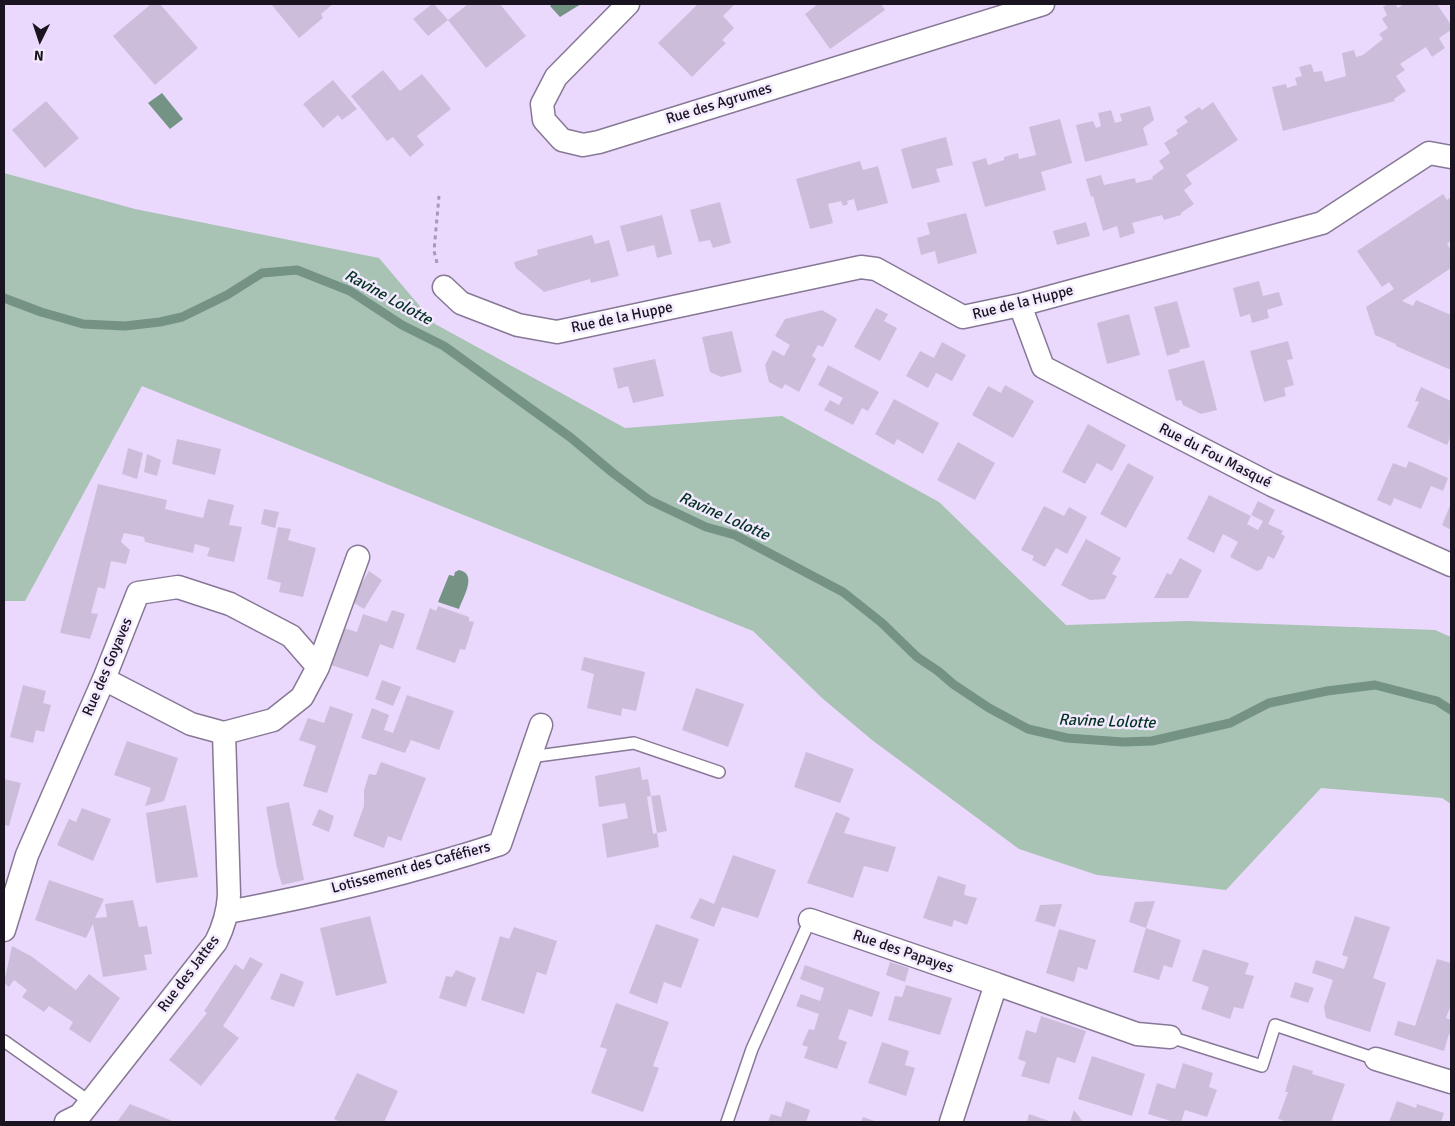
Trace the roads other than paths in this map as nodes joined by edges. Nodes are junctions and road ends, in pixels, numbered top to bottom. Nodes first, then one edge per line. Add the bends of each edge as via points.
1 (628, 4) edge
2 (1043, 4) edge
3 (1451, 157) edge
4 (444, 287) road end
5 (1020, 304) junction
6 (358, 557) dead end
7 (1451, 565) edge
8 (318, 667) junction
9 (104, 679) junction
10 (541, 725) dead end
11 (224, 733) junction
12 (530, 757) junction
13 (719, 772) dead end
14 (228, 912) junction
15 (810, 920) joint
16 (4, 930) edge
17 (996, 984) junction
18 (1170, 1037) joint
19 (4, 1040) edge
20 (1376, 1059) joint
21 (1451, 1082) edge
22 (90, 1102) junction
23 (66, 1122) edge
24 (727, 1122) edge
25 (951, 1122) edge

1 - 2 street, Rue des Agrumes via 556,77 542,104 544,120 562,140 583,145 599,142
3 - 5 street, Rue de la Huppe via 1429,152 1322,223
4 - 5 street, Rue de la Huppe via 461,303 518,325 557,332 861,266 876,269 963,317
5 - 7 street, Rue du Fou Masqué via 1043,367 1272,485
6 - 8 street
8 - 9 street, Rue des Goyaves via 291,636 230,604 178,587 138,593
8 - 11 street via 302,697 273,720
9 - 11 street via 191,724
9 - 16 street, Rue des Goyaves via 27,855
10 - 12 street, Lotissement des Caféfiers
11 - 14 street, Rue des Jattes
12 - 13 lane via 634,743
12 - 14 street, Lotissement des Caféfiers via 500,844 440,863
14 - 22 street, Rue des Jattes via 216,942
15 - 17 street, Rue des Papayes
15 - 24 lane via 752,1049
17 - 18 street, Rue des Papayes via 1137,1034
17 - 25 street
18 - 20 lane via 1262,1066 1276,1025
19 - 22 lane
20 - 21 street
22 - 23 street, Rue des Jattes via 80,1115

